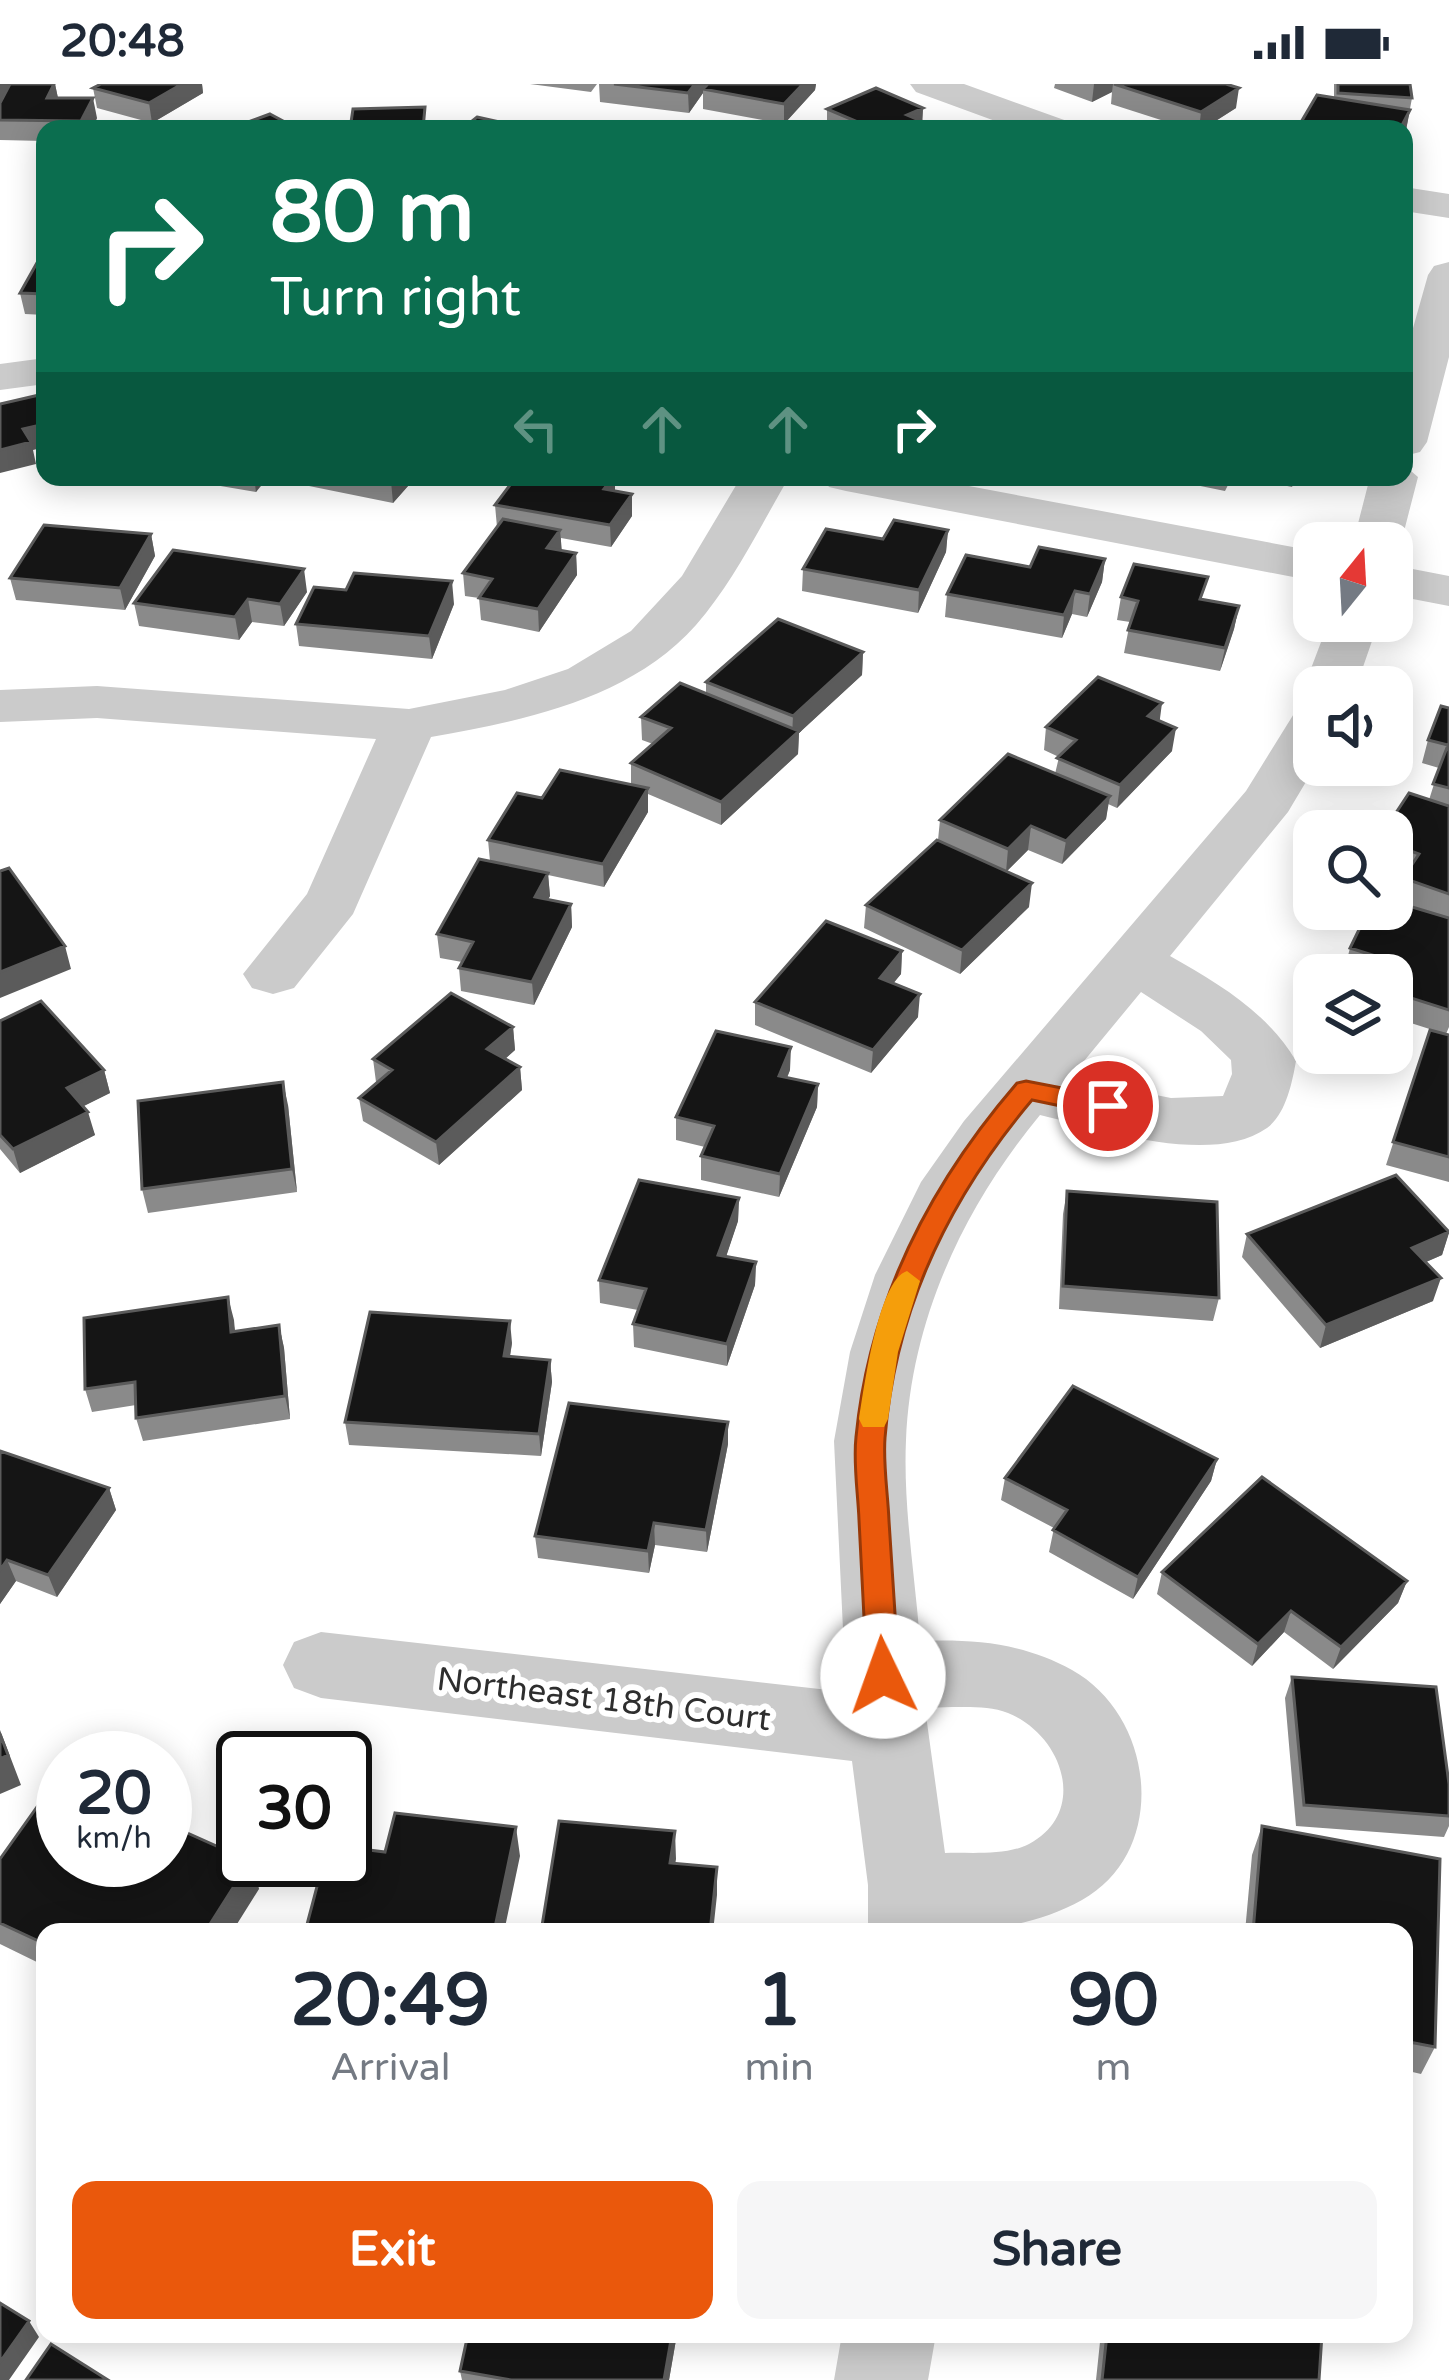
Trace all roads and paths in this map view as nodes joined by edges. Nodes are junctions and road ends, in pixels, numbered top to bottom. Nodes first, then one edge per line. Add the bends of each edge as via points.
1 (929, 84) edge
2 (1028, 120) edge
3 (1413, 200) edge
4 (1449, 206) edge
5 (1449, 275) edge
6 (36, 371) edge
7 (0, 376) edge
8 (1413, 409) edge
9 (760, 486) edge
10 (893, 486) edge
11 (1392, 486) edge
12 (1382, 522) edge
13 (1293, 562) edge
14 (1413, 584) edge
15 (1449, 591) edge
16 (0, 706) edge
17 (409, 725) junction
18 (1293, 758) edge
19 (1136, 962) junction
20 (273, 974) dead end
21 (1026, 1090) junction
22 (321, 1665) dead end
23 (885, 1704) junction
24 (910, 1912) edge
25 (887, 2343) edge
26 (881, 2380) edge

1 - 2 street
3 - 4 street
5 - 8 street
6 - 7 street
9 - 17 street via 702,581 650,641 567,690
10 - 13 street
11 - 12 street
14 - 15 street
16 - 17 street via 97,701
17 - 20 street via 334,901
18 - 19 street
19 - 21 street
19 - 21 street via 1211,1007 1265,1060 1247,1111 1190,1123
21 - 23 street via 944,1199 884,1352 870,1441
22 - 23 street, Northeast 18th Court
23 - 24 street
23 - 24 street, Northeast 18th Court via 986,1675 1021,1682 1081,1722 1106,1785 1103,1819 1060,1870 1027,1886
25 - 26 street

